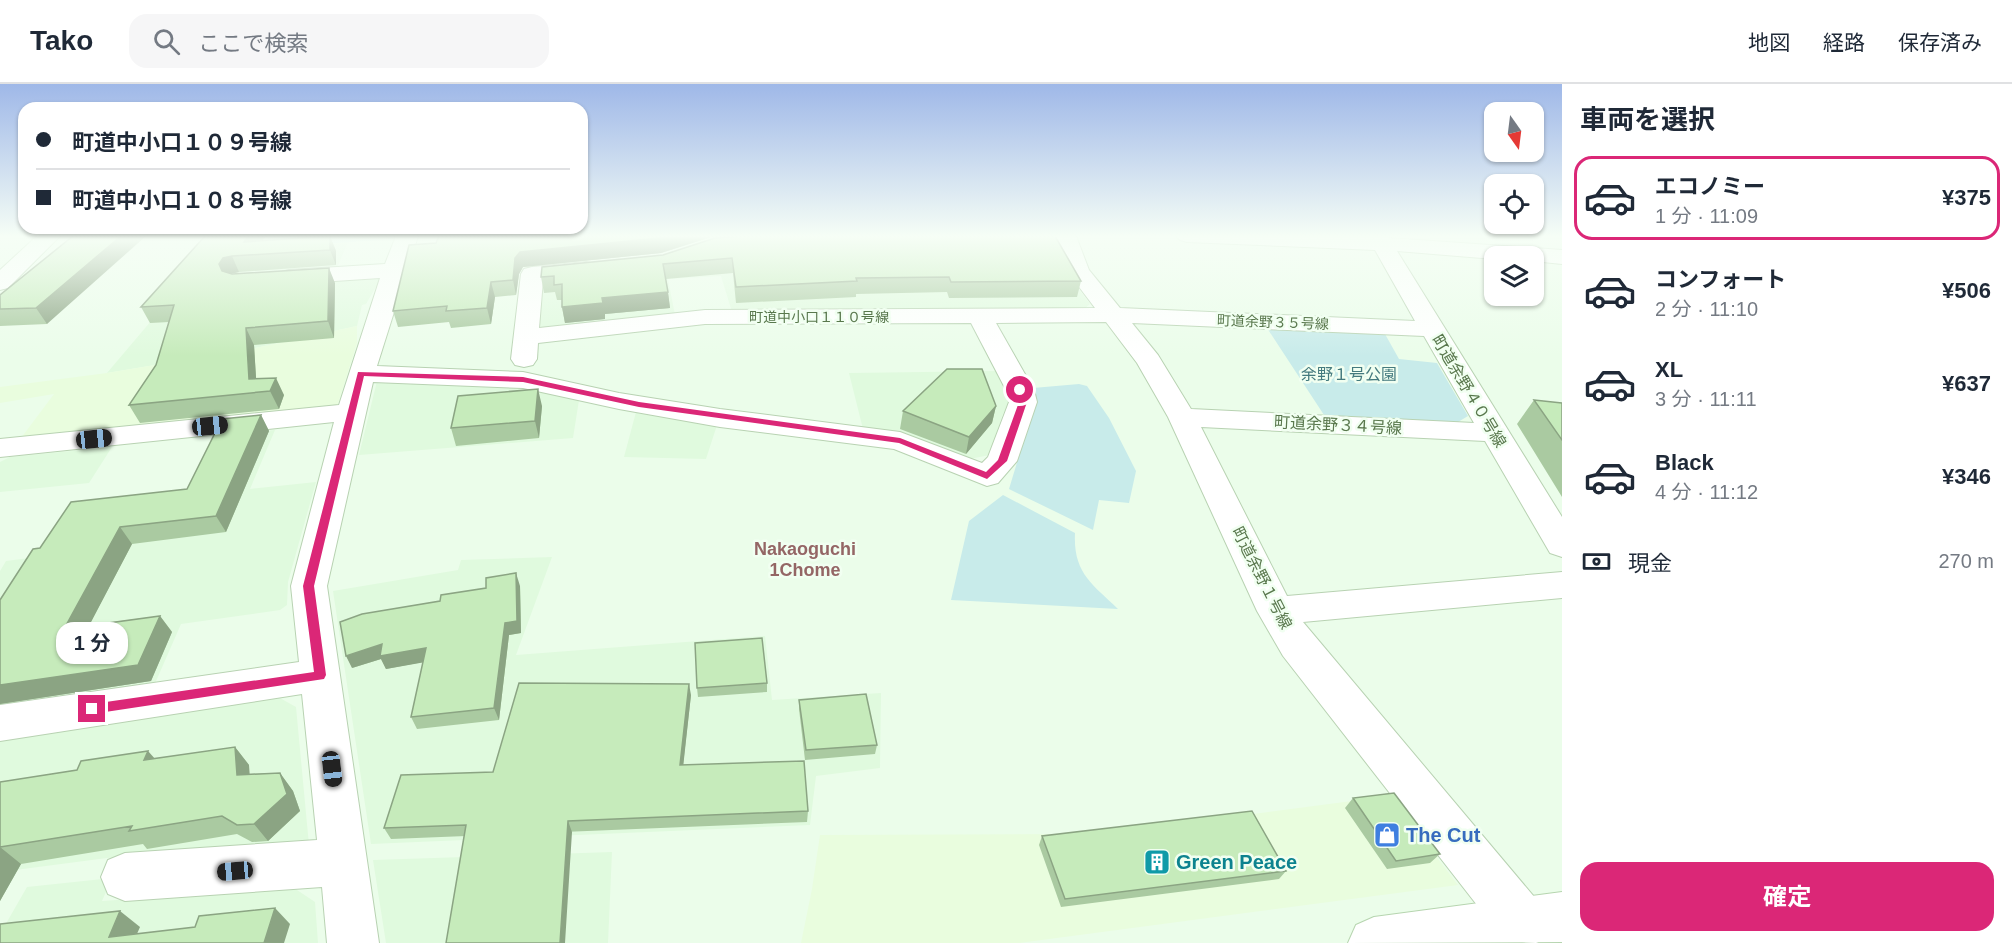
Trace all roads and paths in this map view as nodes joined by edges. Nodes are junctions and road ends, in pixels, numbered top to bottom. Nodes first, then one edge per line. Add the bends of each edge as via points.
1 (306, 276) edge
2 (393, 276) edge
3 (532, 276) edge
4 (1082, 276) edge
5 (1401, 276) edge
6 (263, 279) edge
7 (1113, 315) junction
8 (980, 316) junction
9 (1432, 329) junction
10 (526, 337) junction
11 (361, 374) junction
12 (523, 380) junction
13 (351, 412) junction
14 (1182, 417) junction
15 (1495, 434) junction
16 (0, 448) edge
17 (1562, 545) edge
18 (1562, 585) edge
19 (1276, 611) junction
20 (320, 675) junction
21 (0, 723) edge
22 (343, 862) junction
23 (125, 877) dead end
24 (1542, 920) edge
25 (353, 943) edge
26 (1374, 943) edge

1 - 6 street
2 - 11 street
3 - 10 street
4 - 7 street, 町道余野１号線
5 - 9 street, 町道余野４０号線
7 - 8 street, 町道中小口１１０号線
7 - 9 street, 町道余野３５号線
7 - 14 street, 町道余野１号線 via 1149,361
8 - 10 street, 町道中小口１１０号線 via 705,317
8 - 12 street via 1023,402 1002,461 987,476 900,441 620,401
9 - 15 street, 町道余野４０号線
10 - 12 street
11 - 12 street
11 - 13 street
13 - 16 street
13 - 20 street via 309,586
14 - 15 street, 町道余野３４号線
14 - 19 street, 町道余野１号線
15 - 17 street, 町道余野４０号線
18 - 19 street
19 - 24 street, 町道余野１号線 via 1297,645
20 - 21 street
20 - 22 street
22 - 23 street
22 - 25 street
24 - 26 street

